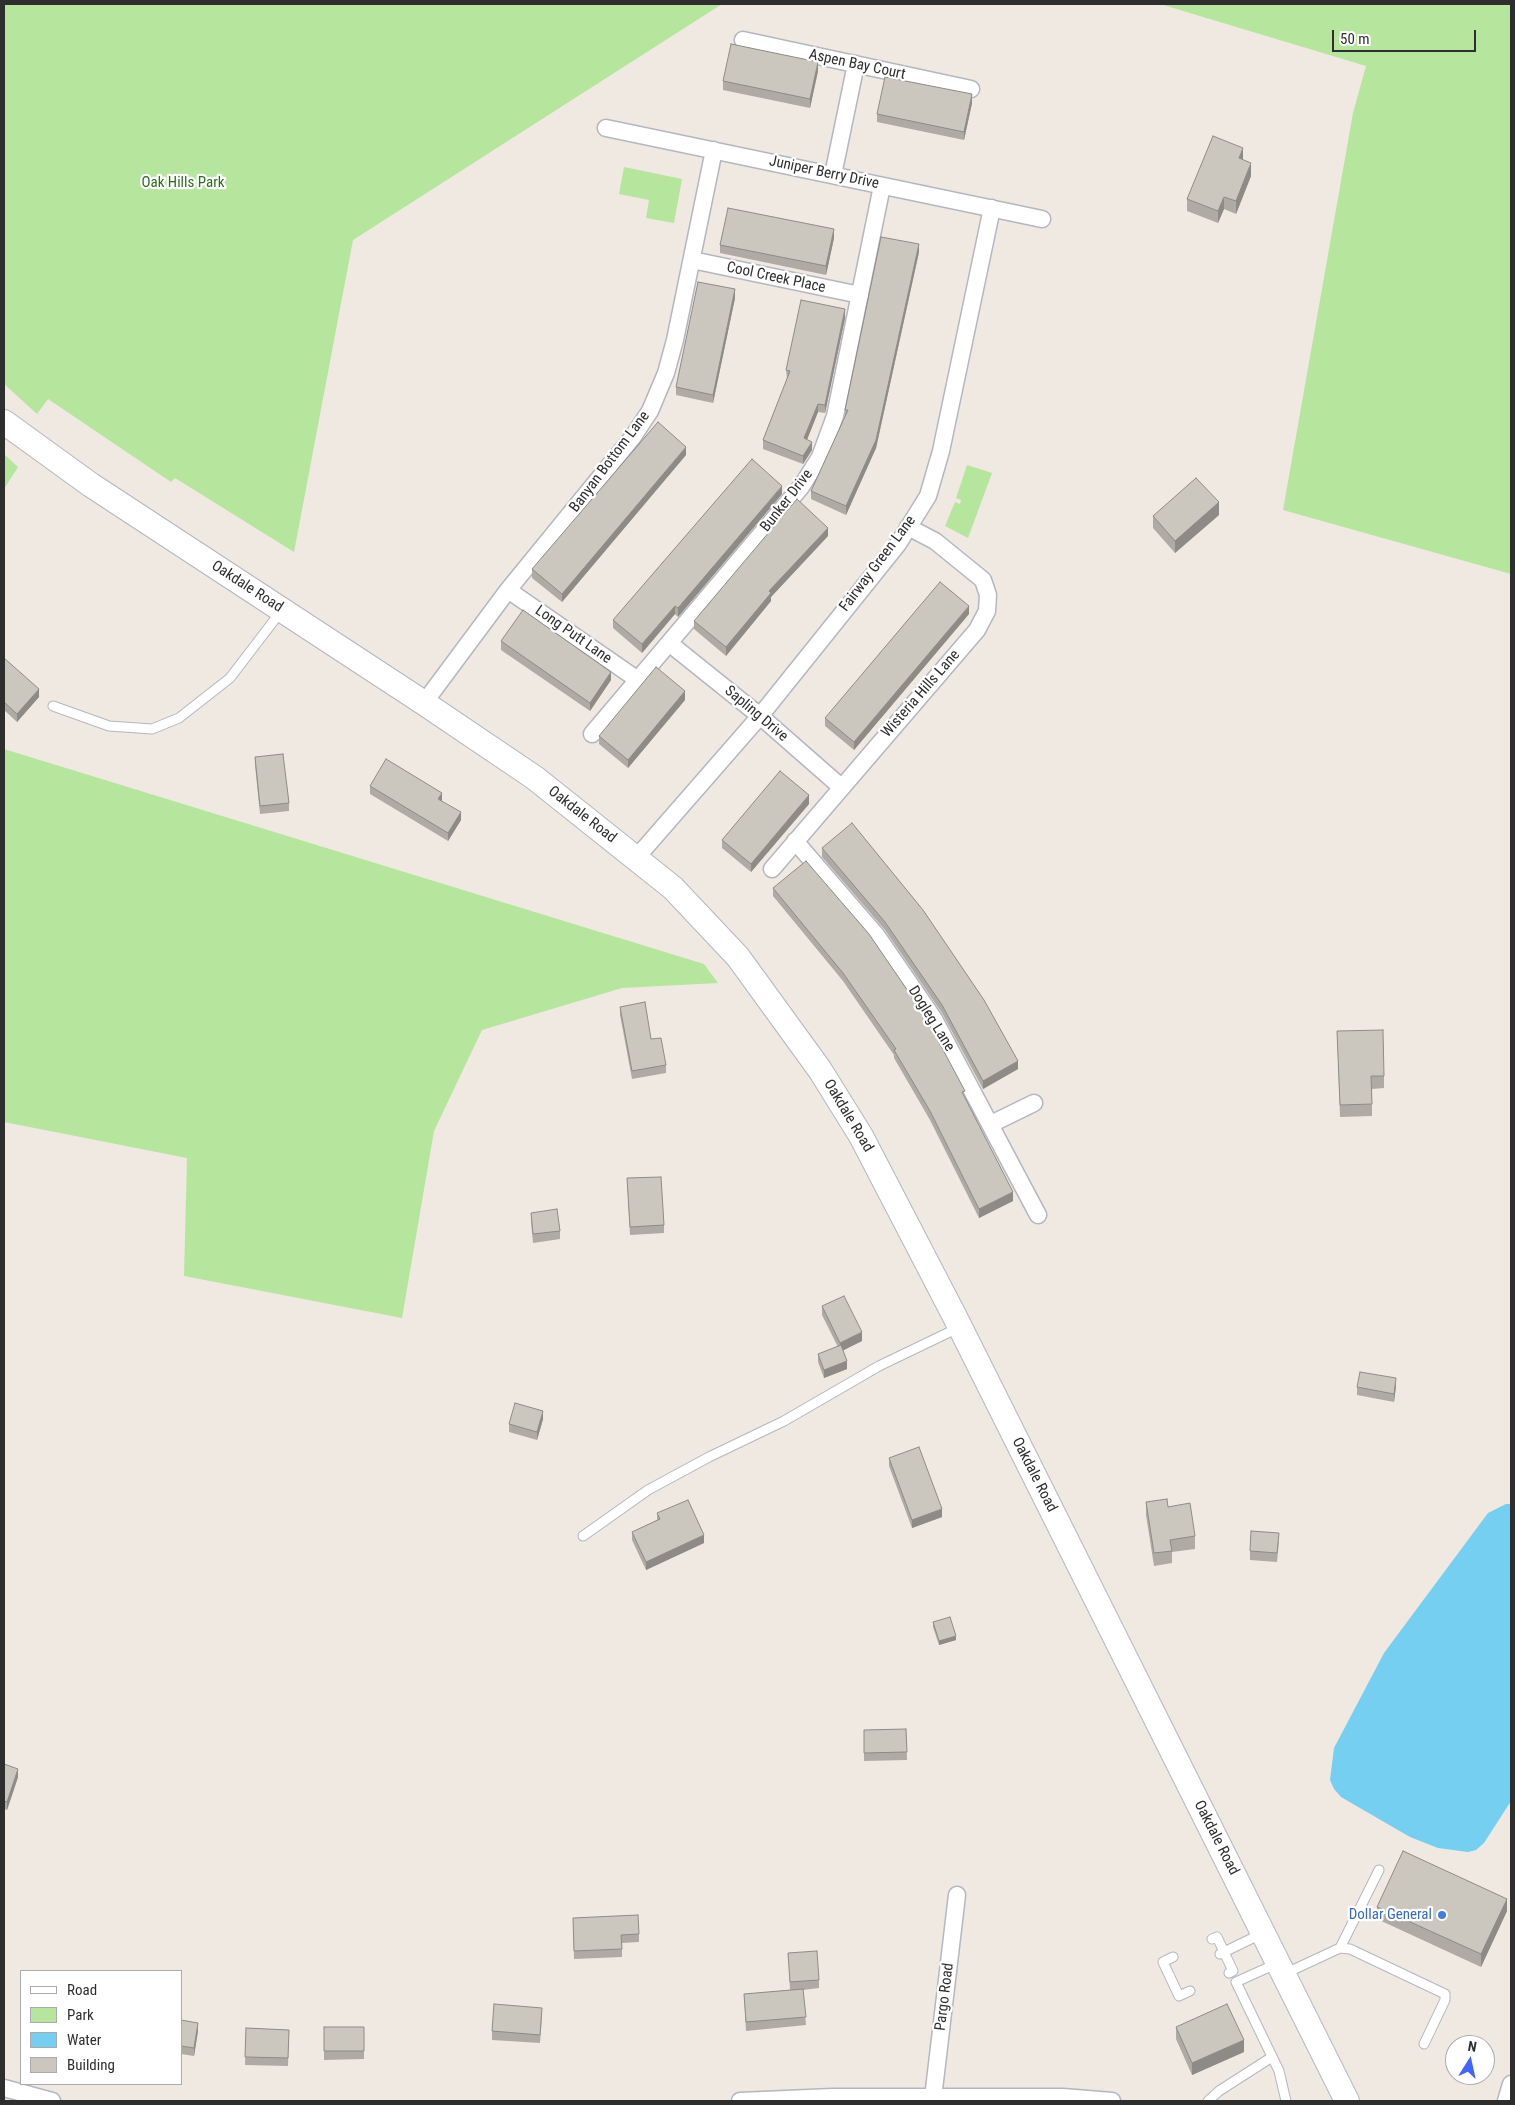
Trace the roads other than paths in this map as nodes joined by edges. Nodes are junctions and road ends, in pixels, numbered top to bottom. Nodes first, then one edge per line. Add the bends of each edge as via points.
1 (743, 40) dead end
2 (856, 64) junction
3 (971, 89) dead end
4 (606, 128) dead end
5 (714, 150) junction
6 (833, 175) junction
7 (882, 186) junction
8 (992, 208) junction
9 (1042, 219) dead end
10 (692, 260) junction
11 (860, 296) junction
12 (4, 422) edge
13 (908, 527) junction
14 (508, 590) junction
15 (282, 610) junction
16 (669, 643) junction
17 (638, 680) junction
18 (424, 703) junction
19 (54, 706) dead end
20 (760, 716) junction
21 (592, 734) dead end
22 (840, 787) junction
23 (796, 841) junction
24 (637, 857) junction
25 (772, 869) dead end
26 (1034, 1103) dead end
27 (991, 1124) junction
28 (1038, 1215) dead end
29 (960, 1326) junction
30 (582, 1536) dead end
31 (1379, 1870) dead end
32 (957, 1895) dead end
33 (1263, 1933) junction
34 (1212, 1939) dead end
35 (1340, 1948) junction
36 (1222, 1953) junction
37 (1173, 1957) dead end
38 (1281, 1968) junction
39 (1180, 1974) dead end
40 (1171, 1979) junction
41 (1236, 1982) junction
42 (1190, 1991) dead end
43 (1424, 2044) dead end
44 (1272, 2057) junction
45 (1511, 2084) edge
46 (4, 2088) edge
47 (932, 2098) junction
48 (52, 2101) edge
49 (740, 2101) edge
50 (1112, 2101) edge
51 (1208, 2101) edge
52 (1286, 2101) edge
53 (1347, 2101) edge
54 (1506, 2101) edge

1 - 2 street, Aspen Bay Court
2 - 3 street, Aspen Bay Court
2 - 6 street
4 - 5 street, Juniper Berry Drive
5 - 6 street, Juniper Berry Drive
5 - 10 street, Banyan Bottom Lane
6 - 7 street, Juniper Berry Drive
7 - 8 street, Juniper Berry Drive
7 - 11 street, Bunker Drive
8 - 9 street, Juniper Berry Drive
8 - 13 street, Fairway Green Lane via 941,451 928,496
10 - 11 street, Cool Creek Place
10 - 14 street, Banyan Bottom Lane via 666,373 650,411 632,438
11 - 16 street, Bunker Drive via 835,416 820,457 801,487
12 - 15 main road, Oakdale Road via 91,485
13 - 20 street, Fairway Green Lane via 898,544
13 - 22 street, Wisteria Hills Lane via 935,541 982,580 988,595 987,611 978,630
14 - 17 street, Long Putt Lane
14 - 18 street, Banyan Bottom Lane
15 - 18 main road, Oakdale Road
15 - 19 lane via 230,678 179,718 152,729 110,726
16 - 17 street, Bunker Drive
16 - 20 street, Sapling Drive
17 - 21 street, Bunker Drive
18 - 24 main road, Oakdale Road via 535,778
20 - 22 street, Sapling Drive
20 - 24 street, Fairway Green Lane
22 - 23 street, Wisteria Hills Lane
23 - 25 street, Wisteria Hills Lane
23 - 27 street, Dogleg Lane via 877,936 934,1019
24 - 29 main road, Oakdale Road via 673,888 738,957 820,1070 861,1136
26 - 27 street
27 - 28 street, Dogleg Lane
29 - 30 lane via 648,1490
29 - 33 main road, Oakdale Road
31 - 35 lane
32 - 47 street, Pargo Road
33 - 36 lane
33 - 38 main road, Oakdale Road
34 - 36 lane via 1217,1937
35 - 38 lane
35 - 43 lane via 1350,1949 1444,1994 1445,2000
36 - 41 lane
37 - 40 lane via 1163,1962
38 - 41 lane
38 - 53 main road, Oakdale Road
39 - 40 lane
40 - 42 lane via 1179,1996
41 - 44 lane
44 - 51 lane
44 - 52 lane
45 - 54 street
46 - 48 street
47 - 49 street via 832,2097
47 - 50 street via 1062,2097

